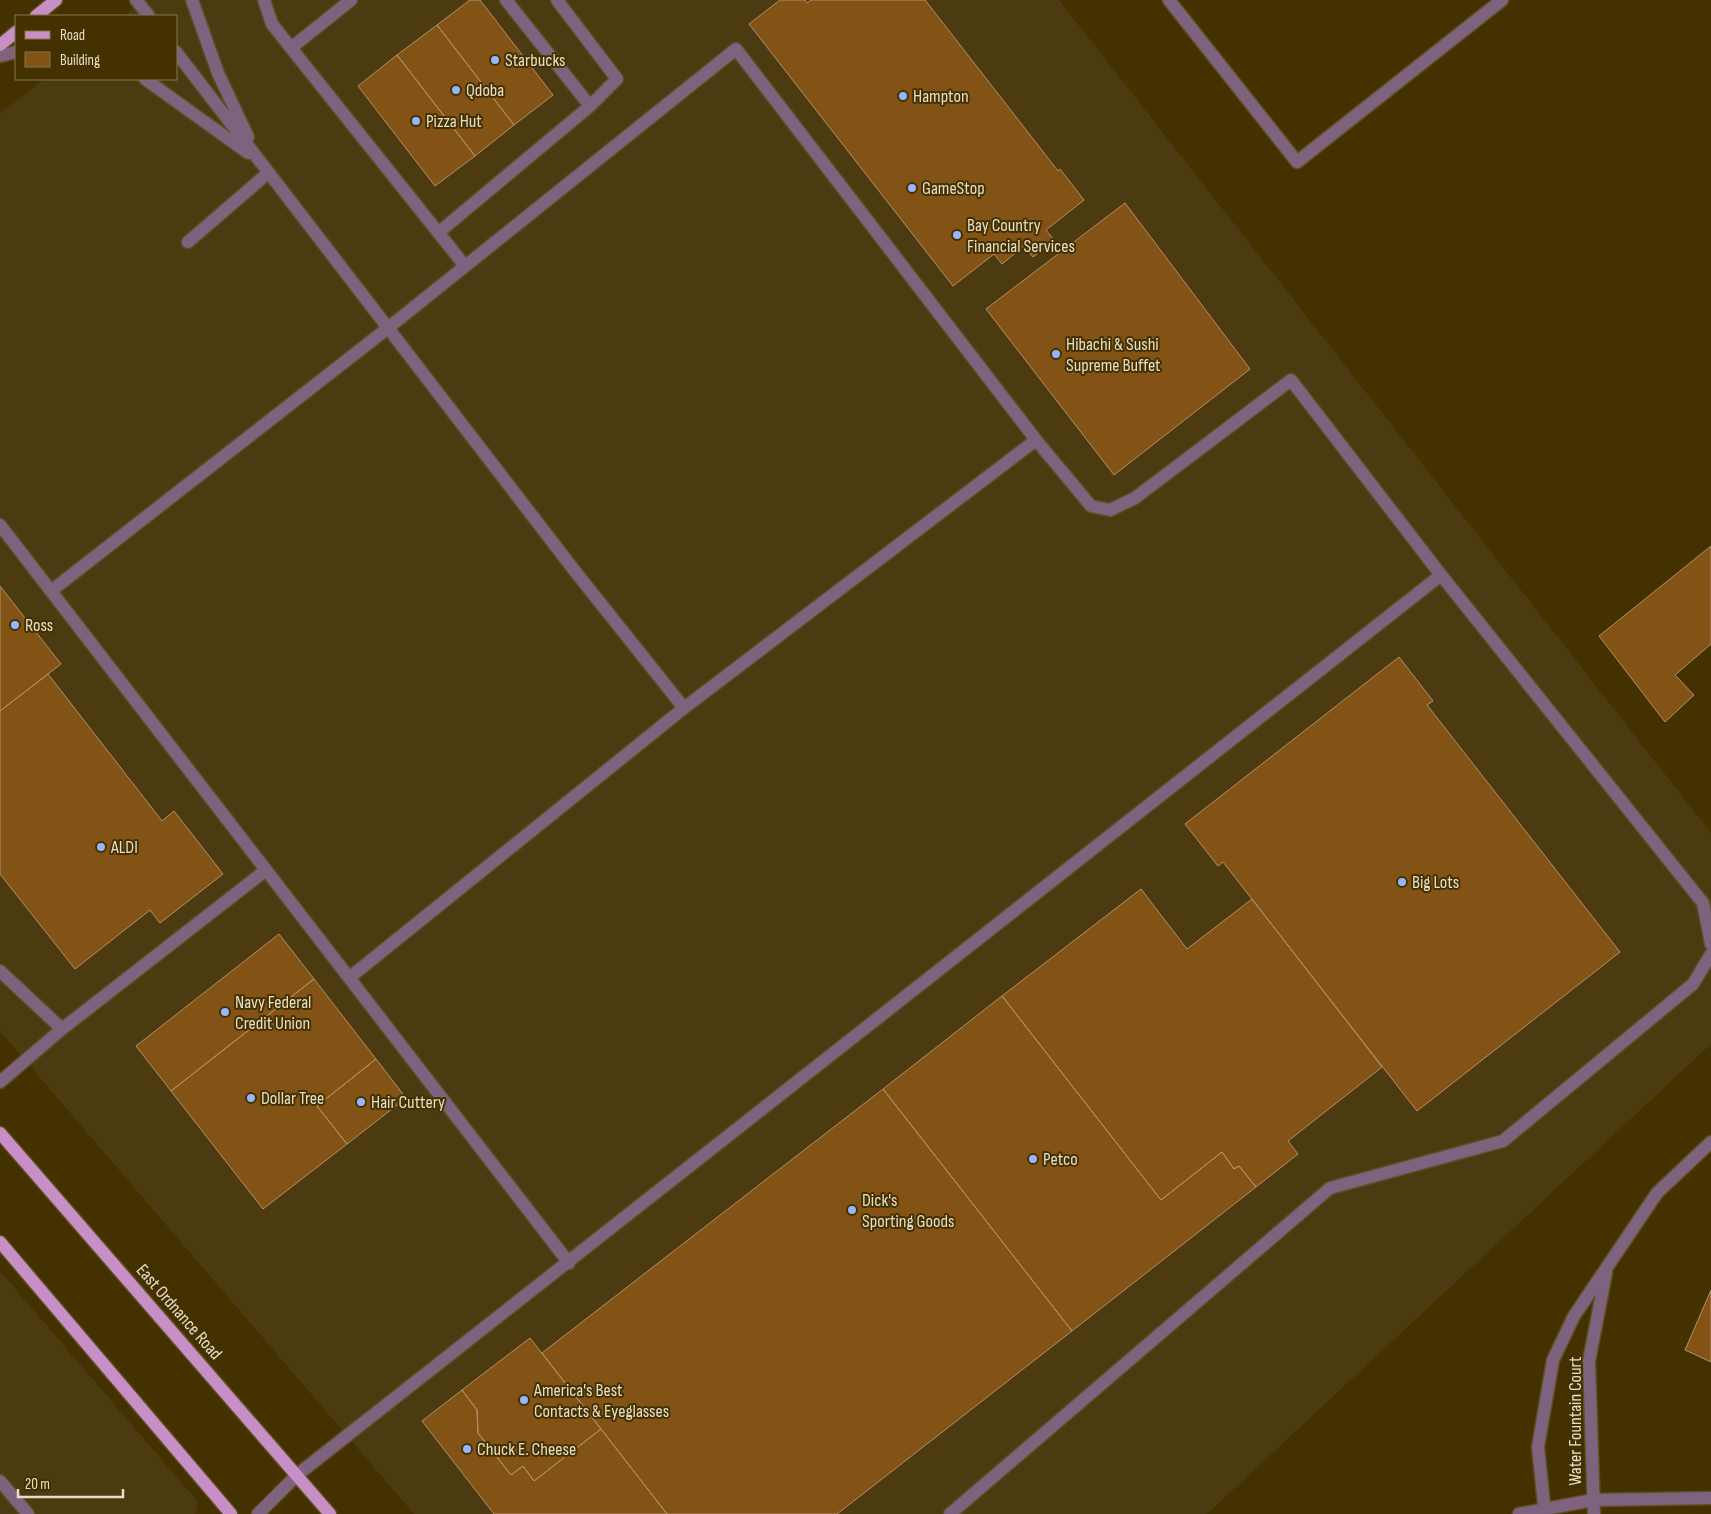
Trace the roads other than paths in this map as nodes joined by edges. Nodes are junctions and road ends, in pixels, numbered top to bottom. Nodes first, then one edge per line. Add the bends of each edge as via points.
1 (56, 0) edge
2 (136, 0) edge
3 (192, 0) edge
4 (264, 0) edge
5 (351, 0) edge
6 (506, 0) edge
7 (557, 0) edge
8 (1169, 0) edge
9 (1502, 0) edge
10 (37, 15) edge
11 (148, 15) edge
12 (15, 33) edge
13 (0, 45) edge
14 (291, 48) junction
15 (15, 52) edge
16 (178, 55) edge
17 (0, 56) edge
18 (146, 80) edge
19 (590, 106) junction
20 (258, 160) junction
21 (268, 174) junction
22 (438, 233) junction
23 (188, 242) dead end
24 (465, 266) junction
25 (388, 328) junction
26 (1036, 440) junction
27 (0, 524) edge
28 (1441, 575) junction
29 (51, 591) junction
30 (684, 708) junction
31 (266, 870) junction
32 (1711, 944) edge
33 (1711, 954) edge
34 (0, 970) edge
35 (349, 978) junction
36 (62, 1029) junction
37 (0, 1082) edge
38 (0, 1133) edge
39 (1711, 1142) edge
40 (0, 1242) edge
41 (569, 1263) junction
42 (1607, 1269) junction
43 (297, 1475) junction
44 (0, 1481) edge
45 (1711, 1498) edge
46 (1593, 1500) junction
47 (1545, 1512) edge
48 (28, 1514) edge
49 (231, 1514) edge
50 (258, 1514) edge
51 (330, 1514) edge
52 (950, 1514) edge
53 (1519, 1514) edge
54 (1594, 1514) edge

1 - 10 main road
2 - 11 street
3 - 20 street via 218,73
4 - 14 street via 272,24
5 - 14 street
6 - 19 street
7 - 19 street via 617,79
8 - 9 street via 1297,162
12 - 13 main road
14 - 22 street
15 - 17 street
16 - 20 street
18 - 20 street
19 - 22 street
20 - 21 street
21 - 23 street
21 - 25 street
22 - 24 street
24 - 25 street
24 - 26 street via 736,49
25 - 29 street
25 - 30 street via 627,640
26 - 28 street via 1091,506 1110,510 1135,498 1291,380
26 - 30 street
27 - 29 street
28 - 32 street via 1703,903
28 - 41 street
29 - 31 street
30 - 35 street
31 - 35 street
31 - 36 street
33 - 52 street via 1693,984 1503,1140 1330,1188
34 - 36 street
35 - 41 street
36 - 37 street
38 - 43 main road, East Ordnance Road
39 - 42 street, Water Fountain Court via 1657,1193
40 - 49 main road
41 - 43 street
42 - 46 street, Water Fountain Court via 1590,1361
42 - 47 street, Water Fountain Court via 1574,1316 1553,1360 1538,1447
43 - 50 street
43 - 51 main road, East Ordnance Road
44 - 48 street
45 - 46 street
46 - 47 street
46 - 54 street, Water Fountain Court
47 - 53 street

